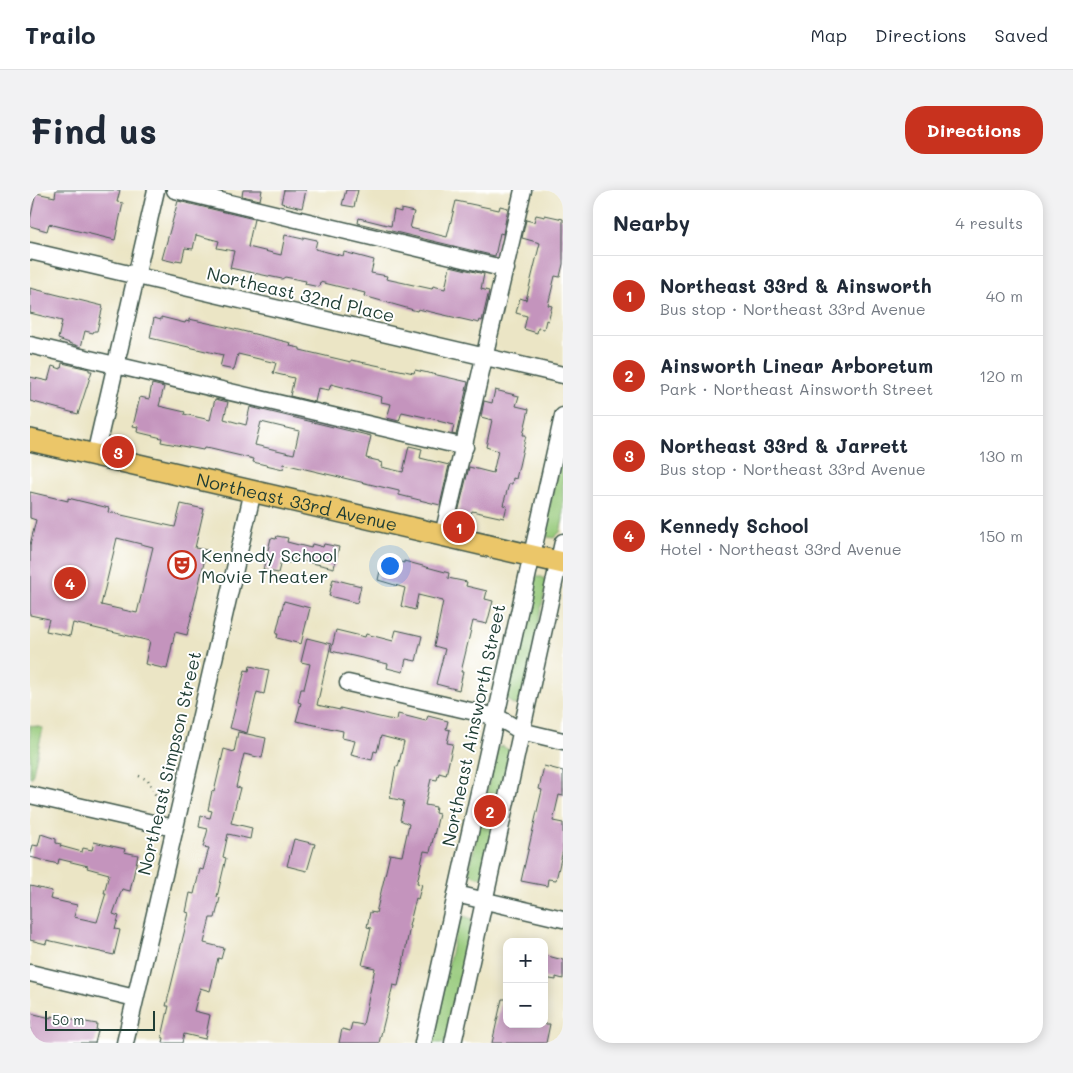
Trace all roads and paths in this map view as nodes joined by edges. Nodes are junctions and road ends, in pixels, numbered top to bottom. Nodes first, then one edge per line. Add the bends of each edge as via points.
1 (156, 190) edge
2 (175, 190) edge
3 (523, 190) edge
4 (30, 251) edge
5 (506, 268) junction
6 (136, 276) junction
7 (30, 345) edge
8 (486, 357) junction
9 (116, 365) junction
10 (563, 375) edge
11 (563, 416) edge
12 (30, 440) edge
13 (465, 447) junction
14 (95, 455) junction
15 (253, 491) junction
16 (443, 535) junction
17 (531, 556) junction
18 (562, 556) edge
19 (348, 683) dead end
20 (497, 717) junction
21 (521, 731) junction
22 (563, 741) edge
23 (139, 776) dead end
24 (30, 795) edge
25 (164, 812) dead end
26 (174, 828) junction
27 (456, 894) junction
28 (484, 901) junction
29 (563, 919) edge
30 (30, 973) edge
31 (135, 998) junction
32 (124, 1043) edge
33 (423, 1043) edge
34 (453, 1043) edge

1 - 6 street
2 - 5 street
3 - 5 street
4 - 6 street, Northeast 32nd Place
5 - 8 street
6 - 8 street, Northeast 32nd Place
6 - 9 street
7 - 9 street
8 - 10 street, Northeast 32nd Place
8 - 13 street
9 - 13 street
9 - 14 street
11 - 17 street, Northeast Ainsworth Street
12 - 14 main road, Northeast 33rd Avenue
13 - 16 street
14 - 15 main road, Northeast 33rd Avenue
15 - 16 main road, Northeast 33rd Avenue
15 - 26 street, Northeast Simpson Street
16 - 17 main road, Northeast 33rd Avenue
17 - 18 main road, Northeast 33rd Avenue
17 - 20 street, Northeast Ainsworth Street
18 - 21 street
19 - 20 street
20 - 21 street
20 - 27 street, Northeast Ainsworth Street
21 - 22 street
21 - 28 street
23 - 25 path via 148,780
24 - 26 street
26 - 31 street, Northeast Simpson Street
27 - 28 street
27 - 33 street, Northeast Ainsworth Street
28 - 29 street
28 - 34 street
30 - 31 street
31 - 32 street, Northeast Simpson Street

